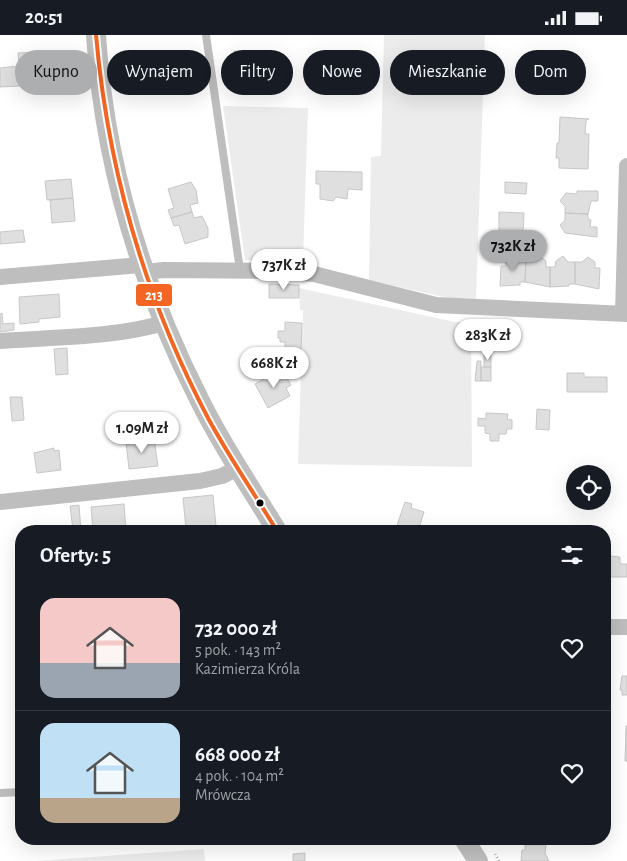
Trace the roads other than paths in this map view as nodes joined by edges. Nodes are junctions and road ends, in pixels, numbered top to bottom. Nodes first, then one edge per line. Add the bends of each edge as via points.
1 (96, 35) edge
2 (206, 35) edge
3 (627, 166) edge
4 (142, 268) junction
5 (240, 270) junction
6 (0, 277) edge
7 (625, 314) edge
8 (164, 323) junction
9 (0, 341) edge
10 (238, 468) junction
11 (0, 502) edge
12 (273, 525) edge
13 (611, 627) edge
14 (627, 627) edge
15 (15, 792) edge
16 (0, 793) edge
17 (468, 845) edge
18 (478, 861) edge

1 - 4 street via 109,136
2 - 5 lane
3 - 7 street
4 - 5 street
4 - 6 street
4 - 8 street
5 - 7 street via 314,274 436,305
8 - 9 street via 120,332
8 - 10 street via 200,403
10 - 11 street via 200,481
10 - 12 street
13 - 14 street
15 - 16 lane
17 - 18 street

